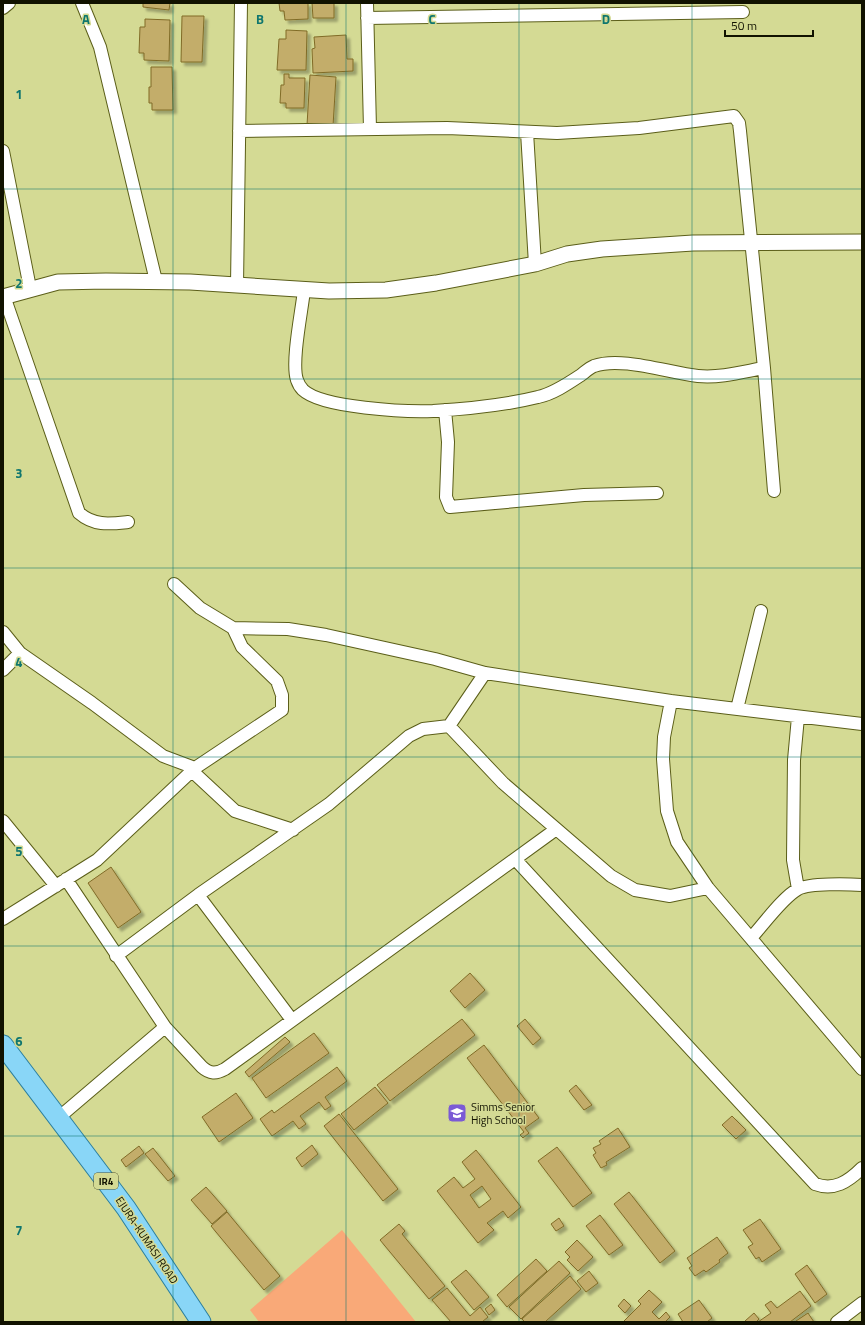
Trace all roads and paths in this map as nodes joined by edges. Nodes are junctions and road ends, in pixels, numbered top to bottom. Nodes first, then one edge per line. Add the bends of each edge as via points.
1 (9, 3) edge
2 (82, 3) edge
3 (241, 3) edge
4 (367, 3) edge
5 (3, 8) edge
6 (743, 12) dead end
7 (368, 18) junction
8 (370, 129) junction
9 (239, 131) junction
10 (527, 132) junction
11 (3, 151) edge
12 (862, 242) edge
13 (751, 243) junction
14 (535, 264) junction
15 (156, 281) junction
16 (237, 286) junction
17 (30, 288) junction
18 (304, 290) junction
19 (4, 296) edge
20 (764, 368) junction
21 (445, 410) junction
22 (774, 491) dead end
23 (657, 493) dead end
24 (128, 522) dead end
25 (174, 584) dead end
26 (761, 611) dead end
27 (232, 628) junction
28 (3, 632) edge
29 (20, 653) junction
30 (3, 670) edge
31 (485, 673) junction
32 (670, 702) junction
33 (737, 710) junction
34 (798, 717) junction
35 (862, 724) edge
36 (449, 726) junction
37 (193, 769) junction
38 (3, 821) edge
39 (293, 830) junction
40 (555, 830) junction
41 (515, 859) junction
42 (66, 879) junction
43 (862, 885) edge
44 (56, 886) junction
45 (708, 888) junction
46 (798, 889) junction
47 (198, 895) junction
48 (3, 919) edge
49 (751, 938) junction
50 (116, 956) junction
51 (292, 1020) junction
52 (165, 1027) junction
53 (3, 1045) edge
54 (862, 1069) edge
55 (57, 1119) junction
56 (862, 1168) edge
57 (862, 1303) edge
58 (200, 1322) edge
59 (837, 1322) edge

1 - 5 street
2 - 15 street via 100,47
3 - 9 street
4 - 7 street
6 - 7 street
7 - 8 street
8 - 9 street
8 - 10 street via 447,128
9 - 16 street
10 - 13 street via 557,133 639,128 734,116 739,123
10 - 14 street
11 - 17 street
12 - 13 street
13 - 14 street via 693,243 602,249 567,254
13 - 20 street
14 - 18 street via 436,284 386,290
15 - 16 street
15 - 17 street via 58,282
16 - 18 street
17 - 19 street
18 - 21 street via 294,362 297,380 302,390 340,404 369,408
19 - 24 street via 79,513 86,520 98,524
20 - 21 street via 729,375 700,376 639,364 594,366 540,397
20 - 22 street
21 - 23 street via 448,442 446,497 450,507 584,495
25 - 27 street via 200,608
26 - 33 street
27 - 31 street via 288,629 326,634
27 - 37 street via 242,647 277,681 282,696 282,710
28 - 29 street
29 - 30 street
29 - 37 street via 163,756
31 - 32 street
31 - 36 street
32 - 33 street
32 - 45 street via 663,759 667,811 677,842
33 - 34 street
34 - 35 street
34 - 46 street via 794,760 793,860
36 - 39 street via 423,729 409,736 335,800
36 - 40 street via 503,783
37 - 39 street via 235,811
37 - 42 street via 97,860
38 - 44 street
39 - 47 street
40 - 41 street
40 - 45 street via 611,876 635,890 670,896
41 - 51 street
41 - 56 street via 815,1184 825,1188 835,1186 852,1179
42 - 44 street
42 - 50 street
43 - 46 street via 836,884
44 - 48 street
45 - 49 street
46 - 49 street
47 - 50 street
47 - 51 street
49 - 54 street
50 - 52 street
51 - 52 street via 217,1073 207,1072
52 - 55 street
53 - 55 main road, EJURA-KUMASI ROAD / IR4
55 - 58 main road, EJURA-KUMASI ROAD / IR4 via 126,1208
57 - 59 street

